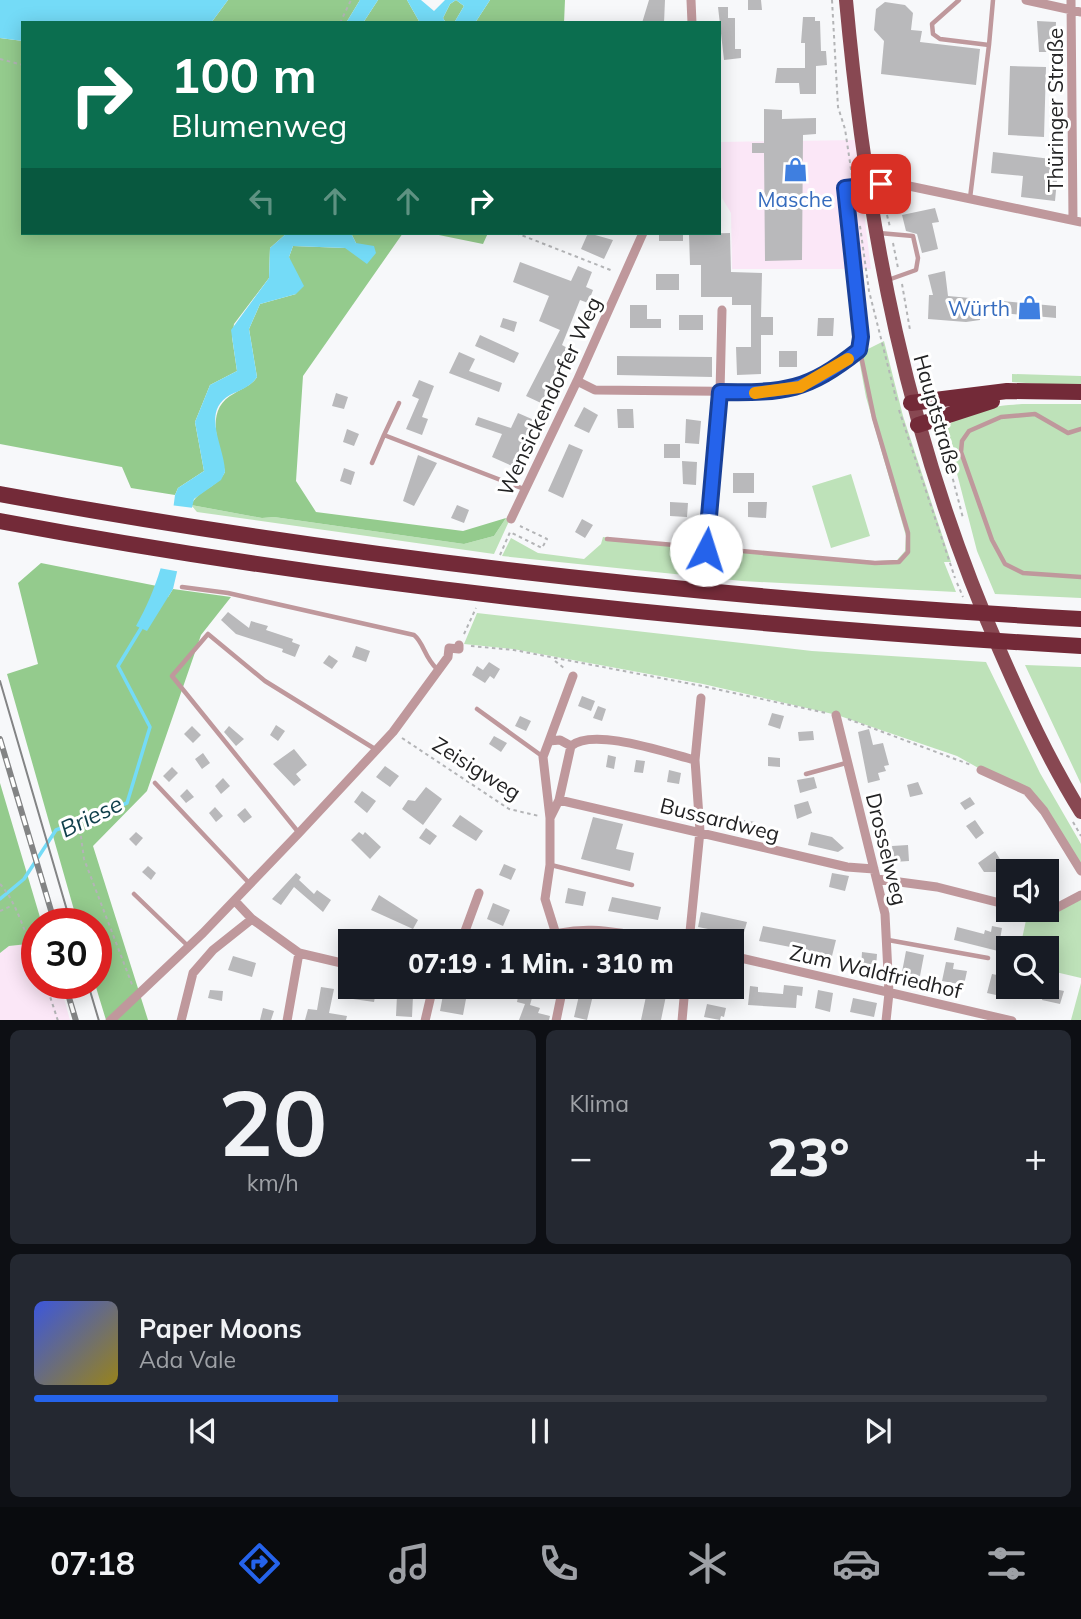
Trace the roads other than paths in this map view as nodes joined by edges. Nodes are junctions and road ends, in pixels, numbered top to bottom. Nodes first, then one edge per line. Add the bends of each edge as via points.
1 (691, 0) edge
2 (846, 0) edge
3 (959, 0) edge
4 (993, 0) edge
5 (1026, 0) edge
6 (1075, 7) edge
7 (692, 21) edge
8 (989, 45) junction
9 (869, 186) junction
10 (970, 199) junction
11 (1077, 221) edge
12 (876, 232) junction
13 (642, 235) edge
14 (884, 281) junction
15 (722, 310) dead end
16 (859, 350) junction
17 (577, 381) junction
18 (720, 392) junction
19 (1081, 392) edge
20 (1081, 397) edge
21 (399, 402) dead end
22 (911, 403) junction
23 (918, 425) junction
24 (1081, 429) edge
25 (384, 435) junction
26 (372, 463) dead end
27 (525, 489) junction
28 (0, 494) edge
29 (0, 521) edge
30 (515, 522) road end
31 (607, 539) dead end
32 (706, 550) junction
33 (1081, 578) edge
34 (182, 587) dead end
35 (1081, 619) edge
36 (459, 645) road end
37 (1081, 646) edge
38 (438, 670) junction
39 (573, 676) road end
40 (701, 698) dead end
41 (477, 709) dead end
42 (836, 715) road end
43 (550, 741) junction
44 (570, 746) junction
45 (376, 750) junction
46 (543, 757) junction
47 (695, 760) junction
48 (847, 762) junction
49 (981, 770) road end
50 (806, 774) dead end
51 (155, 783) dead end
52 (559, 800) junction
53 (1079, 806) edge
54 (550, 818) junction
55 (700, 831) junction
56 (299, 833) junction
57 (550, 865) junction
58 (874, 869) junction
59 (1081, 871) edge
60 (877, 879) junction
61 (251, 884) junction
62 (632, 884) dead end
63 (479, 893) dead end
64 (134, 894) dead end
65 (1081, 895) edge
66 (234, 901) junction
67 (996, 902) edge
68 (1059, 907) edge
69 (252, 919) junction
70 (466, 929) edge
71 (554, 929) edge
72 (690, 929) edge
73 (888, 940) junction
74 (188, 946) junction
75 (299, 953) junction
76 (988, 958) dead end
77 (744, 959) edge
78 (338, 962) edge
79 (889, 993) junction
80 (430, 999) edge
81 (560, 999) edge
82 (684, 999) edge
83 (110, 1020) edge
84 (181, 1020) edge
85 (287, 1020) edge
86 (425, 1020) edge
87 (556, 1020) edge
88 (682, 1020) edge
89 (886, 1020) edge
90 (1012, 1020) edge

1 - 7 street
2 - 9 main road, Hauptstraße
3 - 8 lane via 932,24 933,34
4 - 8 lane
5 - 6 street
6 - 11 street, Thüringer Straße
8 - 10 lane
9 - 10 street via 909,186
9 - 12 main road, Hauptstraße
9 - 16 street via 845,188
10 - 11 street
12 - 14 main road, Hauptstraße
12 - 14 lane via 913,236 918,258 916,270
13 - 17 street, Wensickendorfer Weg
14 - 22 main road, Hauptstraße
15 - 18 street
16 - 18 street via 814,381 790,391
16 - 32 lane via 908,533 904,557 889,564
17 - 18 street via 595,390
17 - 27 street, Wensickendorfer Weg
18 - 32 street
19 - 22 highway via 1007,391
20 - 23 highway via 992,401
21 - 25 lane
22 - 23 main road, Hauptstraße
23 - 53 main road, Hauptstraße via 956,563
24 - 33 lane via 1068,433 1044,417 1012,415 974,427 961,446 978,503 1005,564 1023,573
25 - 26 lane
25 - 27 lane
27 - 30 street, Wensickendorfer Weg
28 - 35 highway via 395,558 633,586
29 - 37 highway via 372,582 668,616
31 - 32 lane
34 - 38 lane via 414,635
36 - 38 street via 459,649 449,648
38 - 45 street
39 - 43 street
40 - 47 street
41 - 46 lane
42 - 48 street, Drosselweg
43 - 44 street
43 - 46 street
44 - 47 street via 578,739 604,739
44 - 52 street
45 - 56 street
45 - 56 lane via 265,681 208,634 172,676
46 - 54 street
47 - 55 street
48 - 50 lane
48 - 58 street, Drosselweg
49 - 59 street via 1027,791
51 - 61 lane
52 - 54 street
52 - 55 street, Bussardweg
54 - 57 street
55 - 58 street, Bussardweg via 847,867
55 - 72 street
56 - 61 street
57 - 62 lane
57 - 71 street via 545,899
58 - 60 street, Drosselweg
60 - 67 street via 937,887
60 - 73 street, Drosselweg
61 - 66 street
63 - 70 street
64 - 74 lane
65 - 68 street
66 - 69 street
66 - 74 street
69 - 75 street
69 - 84 street via 192,973
73 - 76 lane
73 - 79 street, Drosselweg
74 - 83 street
75 - 78 street
75 - 85 street
77 - 79 street, Zum Waldfriedhof
79 - 89 street, Drosselweg
79 - 90 street, Zum Waldfriedhof
80 - 86 street
81 - 87 street
82 - 88 street

